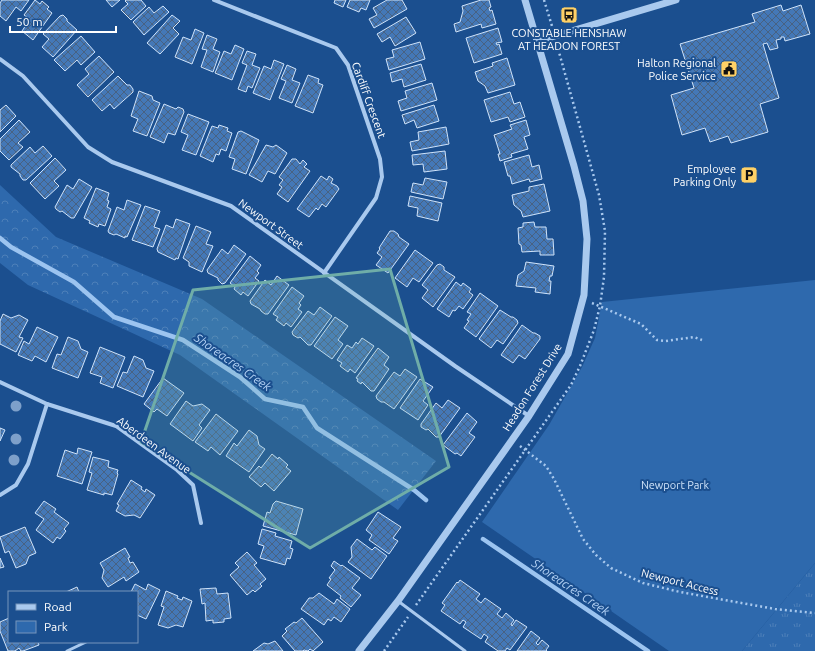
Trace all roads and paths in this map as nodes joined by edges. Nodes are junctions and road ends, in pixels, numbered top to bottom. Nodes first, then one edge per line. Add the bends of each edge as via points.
1 (214, 0) edge
2 (525, 0) edge
3 (544, 0) edge
4 (676, 0) edge
5 (555, 36) junction
6 (538, 41) junction
7 (0, 59) edge
8 (324, 273) junction
9 (583, 300) junction
10 (600, 306) junction
11 (702, 340) dead end
12 (0, 382) edge
13 (47, 404) junction
14 (530, 416) junction
15 (512, 440) junction
16 (525, 450) junction
17 (0, 495) edge
18 (200, 523) dead end
19 (398, 601) junction
20 (412, 612) junction
21 (815, 613) edge
22 (84, 643) edge
23 (67, 651) edge
24 (359, 651) edge
25 (384, 651) edge
26 (465, 651) edge

1 - 8 street, Cardiff Crescent via 336,48 348,65 380,159 382,177 376,198
2 - 6 street, Headon Forest Drive
3 - 5 path
4 - 5 street
5 - 6 street
5 - 10 path via 599,195 605,231 604,277
6 - 9 street, Headon Forest Drive via 582,201 587,239
7 - 8 street, Newport Street via 23,76 88,147 112,162 231,206
8 - 14 street, Newport Street
9 - 10 path
9 - 14 street, Headon Forest Drive via 568,354
10 - 11 path via 641,324 657,340 694,337
10 - 16 path via 594,330 571,385
12 - 13 street, Aberdeen Avenue
13 - 17 street via 28,464 16,485
13 - 18 street, Aberdeen Avenue via 116,426 177,470 194,485
14 - 15 street, Headon Forest Drive
15 - 16 path, Newport Access
15 - 19 street, Headon Forest Drive
16 - 20 path
16 - 21 path, Newport Access via 546,466 583,539 610,568 642,582 680,592 775,609
19 - 20 lane
19 - 24 street, Headon Forest Drive
20 - 25 path
20 - 26 lane
22 - 23 lane

